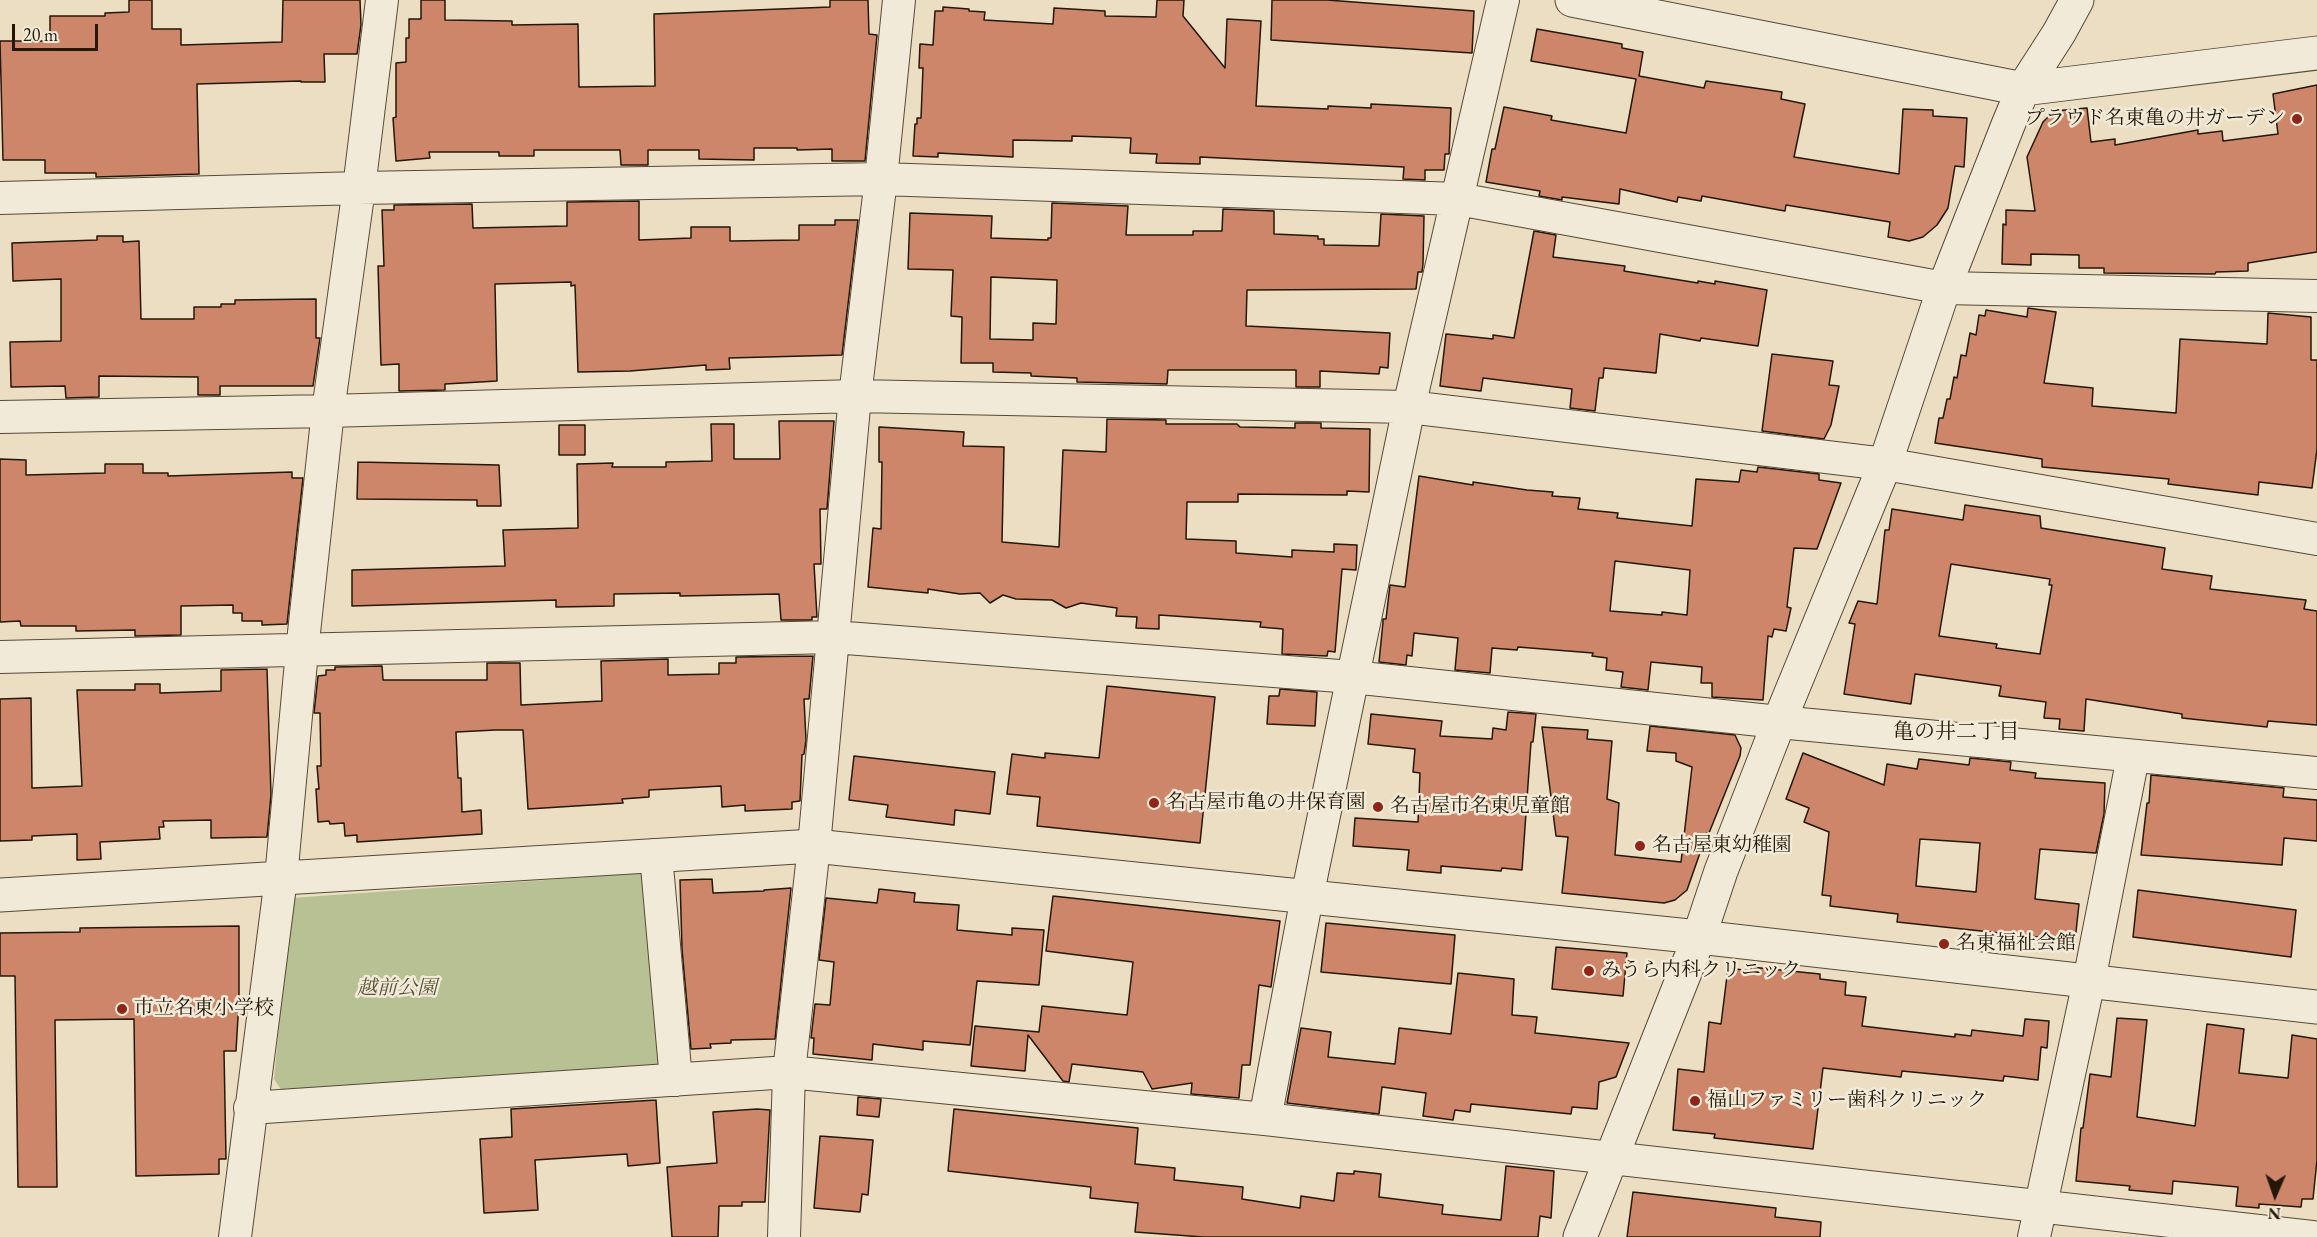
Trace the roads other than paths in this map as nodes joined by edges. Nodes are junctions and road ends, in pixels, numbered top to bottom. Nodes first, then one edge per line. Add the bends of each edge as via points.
1 (382, 0) edge
2 (899, 0) edge
3 (1503, 0) edge
4 (1572, 0) edge
5 (2077, 0) edge
6 (2317, 53) edge
7 (2023, 88) junction
8 (881, 179) junction
9 (359, 188) junction
10 (0, 198) edge
11 (1458, 199) junction
12 (1944, 288) junction
13 (2317, 296) edge
14 (855, 396) junction
15 (1409, 407) junction
16 (328, 411) junction
17 (0, 417) edge
18 (1885, 464) junction
19 (2317, 539) edge
20 (833, 637) junction
21 (302, 651) junction
22 (0, 657) edge
23 (1352, 677) junction
24 (1779, 722) junction
25 (2133, 757) junction
26 (2317, 773) edge
27 (814, 846) junction
28 (656, 855) junction
29 (281, 878) junction
30 (0, 895) edge
31 (1307, 897) junction
32 (1699, 937) junction
33 (2090, 981) junction
34 (2317, 1007) edge
35 (789, 1072) junction
36 (676, 1080) junction
37 (250, 1108) junction
38 (1265, 1119) junction
39 (1611, 1158) junction
40 (2037, 1222) edge
41 (235, 1237) edge
42 (784, 1237) edge
43 (1580, 1237) edge
44 (2312, 1237) edge

1 - 9 street
2 - 8 street
3 - 11 street
4 - 7 street
5 - 7 street
6 - 7 street
7 - 12 street
8 - 9 street
8 - 11 street
8 - 14 street
9 - 10 street
9 - 16 street
11 - 12 street
11 - 15 street
12 - 13 street
12 - 18 street
14 - 15 street
14 - 16 street
14 - 20 street
15 - 18 street
15 - 23 street
16 - 17 street
16 - 21 street
18 - 19 street
18 - 24 street
20 - 21 street
20 - 23 street
20 - 27 street
21 - 22 street
21 - 29 street
23 - 24 street
23 - 31 street
24 - 25 street
24 - 32 street
25 - 26 street
25 - 33 street
27 - 28 street
27 - 31 street
27 - 35 street
28 - 29 street
28 - 36 street
29 - 30 street
29 - 37 street
31 - 32 street
31 - 38 street
32 - 33 street
32 - 39 street
33 - 34 street
33 - 40 street
35 - 36 street
35 - 38 street
35 - 42 street
36 - 37 street
37 - 41 street
38 - 39 street
39 - 40 street
39 - 43 street
40 - 44 street

